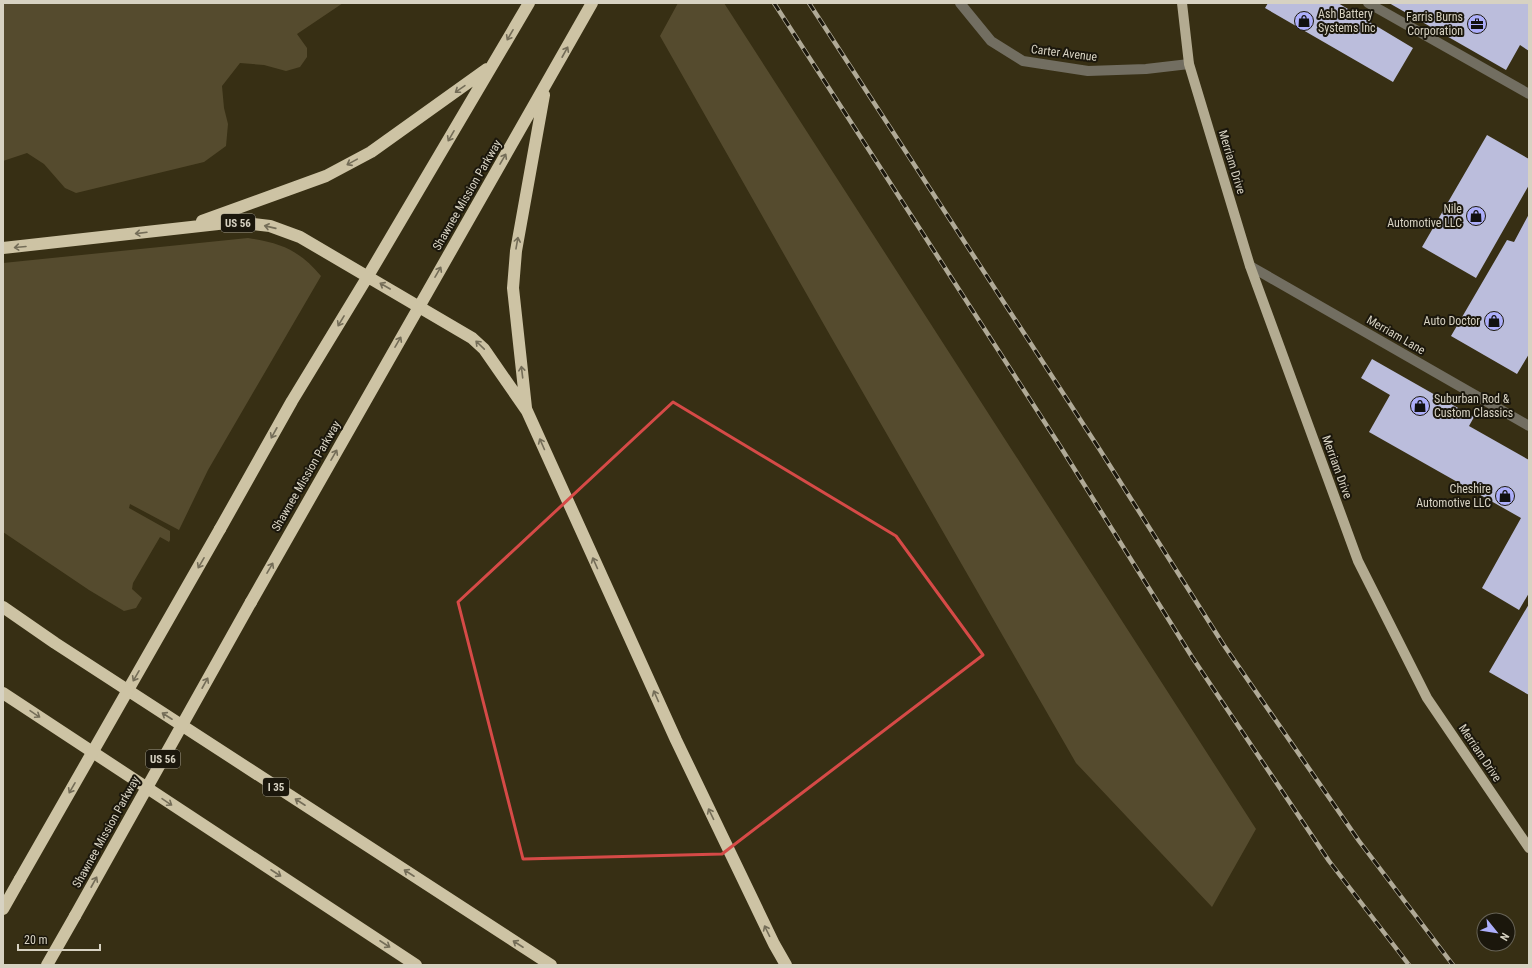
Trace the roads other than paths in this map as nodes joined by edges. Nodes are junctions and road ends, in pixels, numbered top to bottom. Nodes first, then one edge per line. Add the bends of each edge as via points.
1 (529, 3) edge
2 (592, 3) edge
3 (960, 3) edge
4 (1182, 3) edge
5 (1368, 3) edge
6 (1189, 64) junction
7 (492, 66) junction
8 (546, 86) junction
9 (1529, 94) edge
10 (184, 228) junction
11 (3, 248) edge
12 (1250, 266) junction
13 (368, 276) junction
14 (419, 306) junction
15 (527, 411) junction
16 (1529, 426) edge
17 (3, 607) edge
18 (3, 693) edge
19 (1529, 848) edge
20 (3, 909) edge
21 (47, 965) edge
22 (416, 965) edge
23 (551, 965) edge
24 (786, 965) edge

1 -> 7 highway
8 -> 2 highway, Shawnee Mission Parkway
3 - 6 street, Carter Avenue via 991,41 1023,61 1088,71 1146,69
4 - 6 main road, Merriam Drive
5 - 9 street
6 - 12 main road, Merriam Drive
7 -> 10 highway via 371,152 326,176
7 -> 13 highway
14 -> 8 highway, Shawnee Mission Parkway
15 -> 8 highway via 513,288 516,251
10 -> 11 highway, US 56
13 -> 10 highway, US 56 via 300,237 270,226 236,222
12 - 16 street, Merriam Lane
12 - 19 main road, Merriam Drive via 1358,561 1427,698
14 -> 13 highway, US 56
13 -> 20 highway, bridge via 292,401
15 -> 14 highway via 484,349 472,338
21 -> 14 highway, Shawnee Mission Parkway / US 56, bridge
24 -> 15 highway via 676,740
23 -> 17 highway, I 35 via 62,648
18 -> 22 highway

